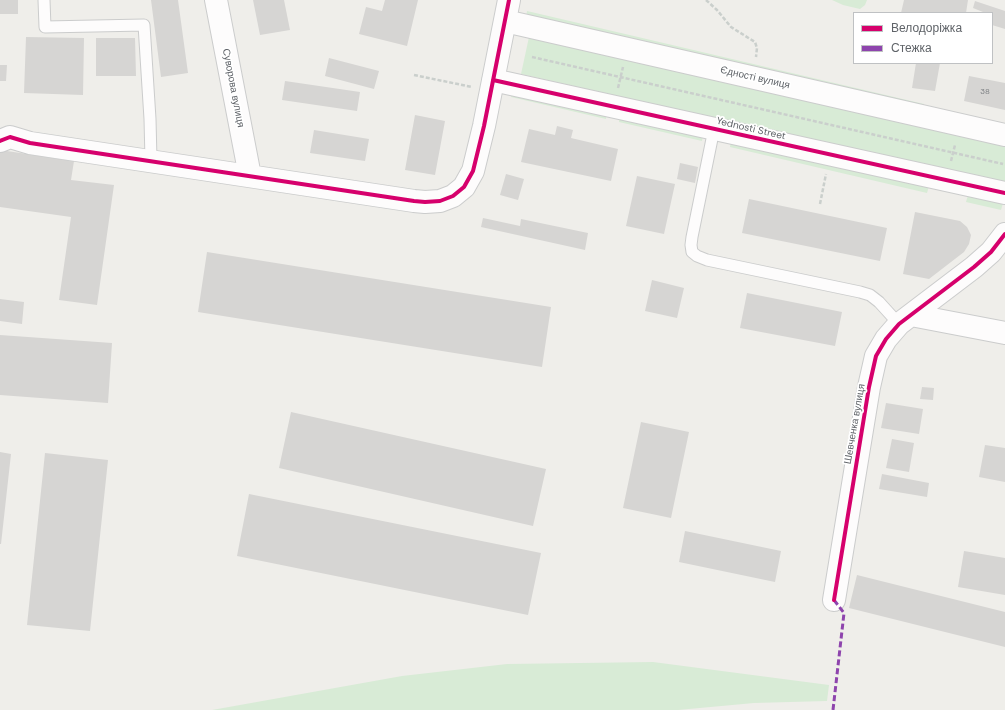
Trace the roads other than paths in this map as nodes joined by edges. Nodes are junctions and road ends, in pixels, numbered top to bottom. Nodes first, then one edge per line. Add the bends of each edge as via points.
1 (44, 0) edge
2 (216, 0) edge
3 (509, 0) edge
4 (505, 21) junction
5 (492, 85) junction
6 (714, 129) junction
7 (3, 135) edge
8 (1005, 135) edge
9 (151, 160) junction
10 (250, 176) junction
11 (1005, 193) edge
12 (1005, 234) edge
13 (905, 320) junction
14 (1005, 333) edge
15 (834, 600) dead end

1 - 9 lane via 45,27 144,25
2 - 10 street, Суворова вулиця
3 - 4 street
4 - 5 street
4 - 8 street, Єдності вулиця
5 - 6 street, Yednosti Street via 614,106
5 - 10 street via 473,171 464,187 454,196 435,202 414,201
6 - 11 street, Yednosti Street
6 - 13 lane via 692,237 692,252 708,260 870,295
7 - 9 street via 30,143
9 - 10 street
12 - 13 street, Шевченка вулиця via 991,252 974,267
13 - 14 street
13 - 15 street, Шевченка вулиця via 886,339 876,356

